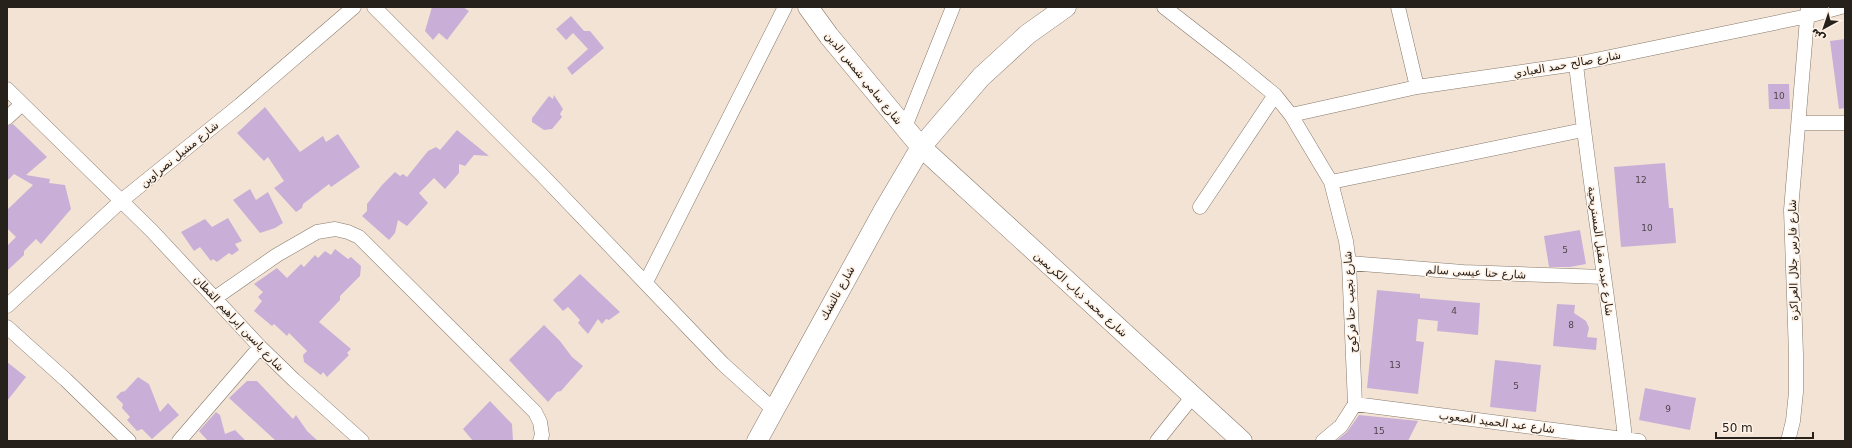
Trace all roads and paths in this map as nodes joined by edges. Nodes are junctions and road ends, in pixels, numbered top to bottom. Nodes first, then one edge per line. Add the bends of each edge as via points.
1 (354, 7) edge
2 (374, 7) edge
3 (785, 7) edge
4 (808, 7) edge
5 (953, 7) edge
6 (1066, 7) edge
7 (1164, 7) edge
8 (1398, 7) edge
9 (1842, 7) edge
10 (1808, 12) edge
11 (1576, 64) junction
12 (1417, 87) junction
13 (7, 89) edge
14 (1275, 95) junction
15 (22, 104) junction
16 (1292, 115) junction
17 (7, 118) edge
18 (1799, 123) junction
19 (1845, 123) edge
20 (905, 127) junction
21 (1584, 130) junction
22 (921, 147) junction
23 (1331, 182) junction
24 (120, 202) junction
25 (1200, 207) dead end
26 (1349, 263) junction
27 (1604, 277) junction
28 (646, 282) junction
29 (215, 298) junction
30 (7, 306) edge
31 (7, 327) edge
32 (260, 347) junction
33 (1194, 396) junction
34 (1355, 404) junction
35 (774, 410) junction
36 (1625, 438) junction
37 (129, 441) edge
38 (179, 441) edge
39 (362, 441) edge
40 (540, 441) edge
41 (757, 441) edge
42 (1157, 441) edge
43 (1242, 441) edge
44 (1323, 441) edge
45 (1639, 441) edge
46 (1788, 441) edge

1 - 24 street, شارع مشيل نصراوين via 240,105
2 - 28 street
3 - 28 street
4 - 20 street, شارع سامي شمس الدين
5 - 20 street via 926,69
6 - 22 street, شارع نالتشك via 1028,34 981,77
7 - 14 street, شارع نجيب حنا فركوح
8 - 12 street
9 - 10 street, شارع صالح حمد العبادي
10 - 11 street, شارع صالح حمد العبادي
10 - 18 street, شارع فارس جلال العراكزة
11 - 12 street, شارع صالح حمد العبادي
11 - 21 street, شارع عبده مقبل المستريحية
12 - 16 street, شارع صالح حمد العبادي
13 - 15 street, شارع ياسين إبراهيم القطان
14 - 16 street, شارع نجيب حنا فركوح
14 - 25 street
15 - 17 street
15 - 24 street, شارع ياسين إبراهيم القطان
16 - 23 street, شارع نجيب حنا فركوح
18 - 19 street
18 - 46 street, شارع فارس جلال العراكزة via 1791,210 1796,392
20 - 22 street, شارع سامي شمس الدين
21 - 23 street
21 - 27 street, شارع عبده مقبل المستريحية
22 - 33 street, شارع محمد ذياب الكريمين
22 - 35 street, شارع نالتشك
23 - 26 street, شارع نجيب حنا فركوح
24 - 29 street, شارع ياسين إبراهيم القطان via 152,231
24 - 30 street, شارع مشيل نصراوين
26 - 27 street, شارع حنا عيسى سالم via 1463,272
26 - 34 street, شارع نجيب حنا فركوح
27 - 36 street, شارع عبده مقبل المستريحية
28 - 35 street via 723,364
29 - 32 street, شارع ياسين إبراهيم القطان
29 - 40 street via 276,255 317,232 334,229 348,232 359,237 535,412 540,422
31 - 37 street
32 - 38 street
32 - 39 street, شارع ياسين إبراهيم القطان
33 - 42 street
33 - 43 street, شارع محمد ذياب الكريمين
34 - 36 street, شارع عبد الحميد الصعوب
34 - 44 street via 1341,426
35 - 41 street, شارع نالتشك
36 - 45 street, شارع عبد الحميد الصعوب

